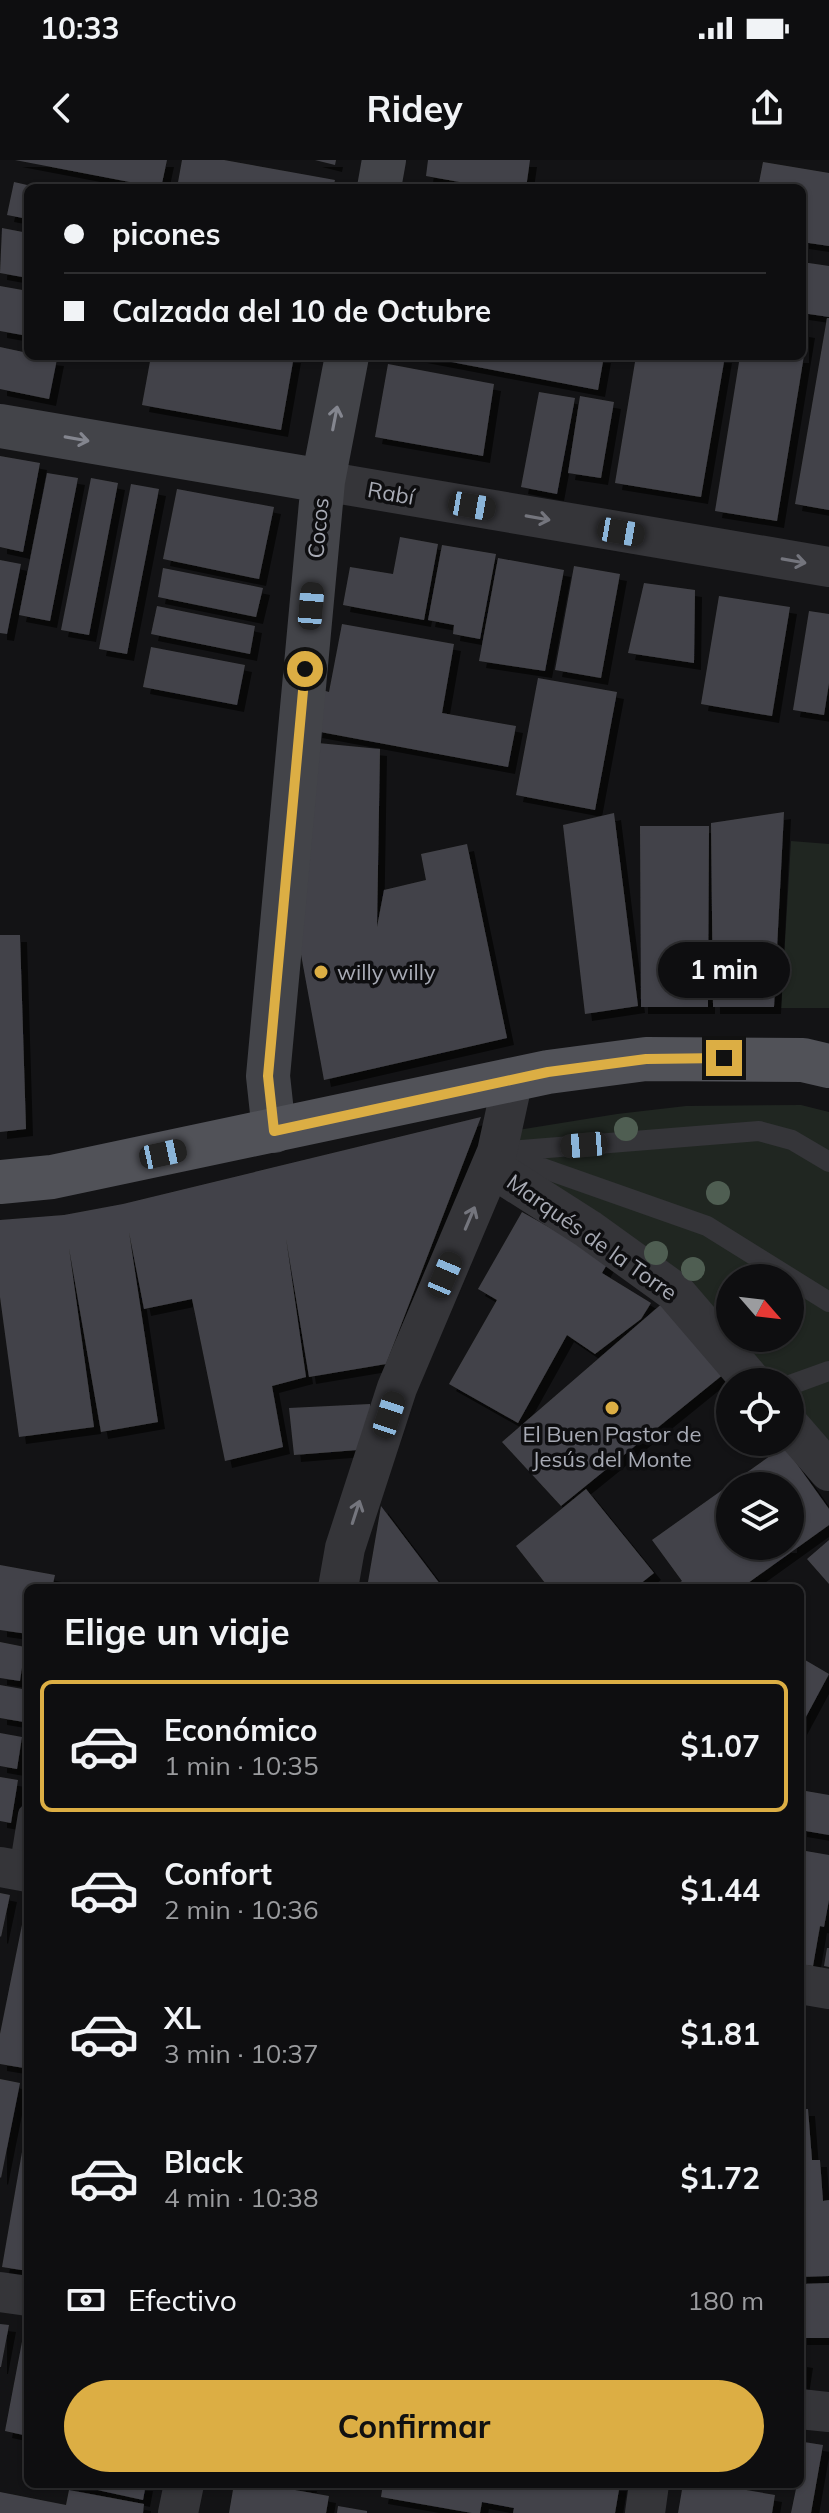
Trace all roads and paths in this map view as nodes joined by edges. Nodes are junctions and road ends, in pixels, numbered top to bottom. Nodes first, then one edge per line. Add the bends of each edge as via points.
1 (384, 160) edge
2 (380, 184) edge
3 (346, 360) edge
4 (0, 426) edge
5 (323, 481) junction
6 (829, 567) edge
7 (829, 1066) edge
8 (513, 1079) junction
9 (274, 1131) junction
10 (494, 1160) junction
11 (829, 1162) edge
12 (0, 1182) edge
13 (829, 1302) edge
14 (740, 1368) edge
15 (829, 1371) edge
16 (804, 1380) edge
17 (804, 1442) edge
18 (829, 1471) edge
19 (339, 1584) edge
20 (24, 1833) edge
21 (16, 1870) edge
22 (804, 1985) edge
23 (829, 1989) edge
24 (0, 2292) edge
25 (24, 2295) edge
26 (804, 2409) edge
27 (829, 2412) edge
28 (183, 2488) edge
29 (648, 2488) edge
30 (178, 2513) edge
31 (645, 2513) edge

1 - 2 street
5 -> 3 street, Cocos
4 -> 5 street, Rabí
5 -> 6 street, Rabí
5 - 9 street, Cocos via 268,1076
7 - 8 main road via 803,1060 646,1059
8 - 9 main road
8 - 10 street
9 - 12 main road via 52,1177
10 - 11 lane via 759,1131 792,1140
10 - 13 lane via 707,1226
10 - 14 street, Marqués de la Torre via 674,1291
19 -> 10 street via 345,1548 397,1388
15 - 16 lane
17 - 18 street
20 - 21 lane
22 - 23 street
24 - 25 street
26 - 27 street
28 - 30 street
29 - 31 street

